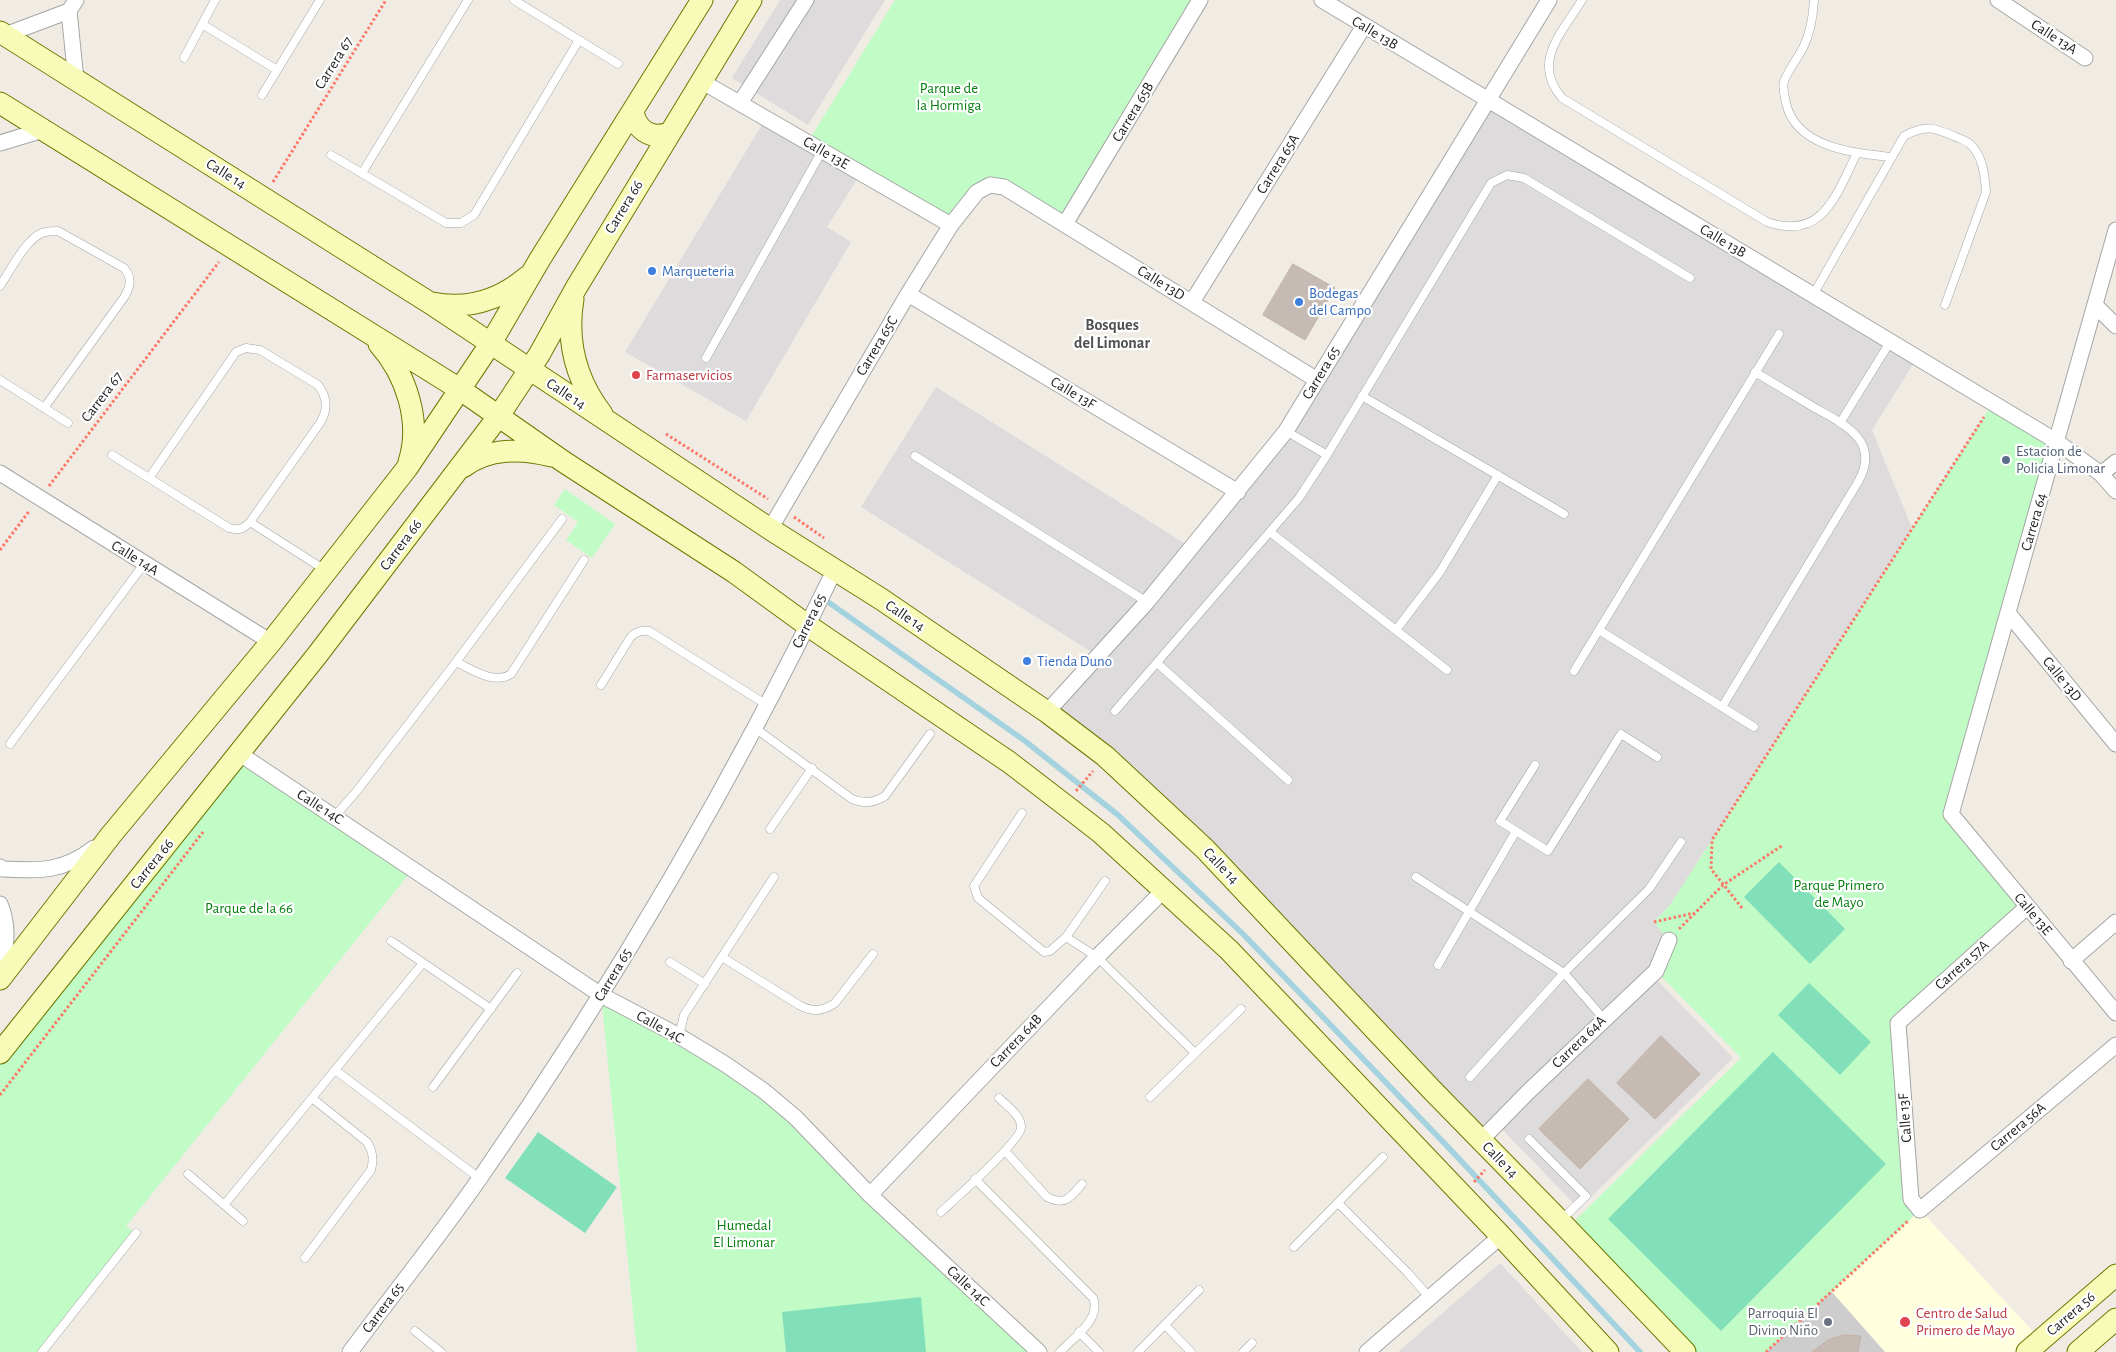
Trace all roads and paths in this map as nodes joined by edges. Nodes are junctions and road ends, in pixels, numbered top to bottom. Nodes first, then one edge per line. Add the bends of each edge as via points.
1 (215, 0) edge
2 (320, 0) edge
3 (386, 0) edge
4 (468, 0) edge
5 (514, 0) edge
6 (751, 0) edge
7 (806, 0) edge
8 (1200, 0) edge
9 (1322, 0) edge
10 (1549, 0) edge
11 (1582, 0) edge
12 (1814, 0) edge
13 (1998, 0) edge
14 (695, 3) edge
15 (72, 6) edge
16 (202, 24) junction
17 (1364, 26) junction
18 (2, 34) edge
19 (579, 40) junction
20 (184, 58) dead end
21 (2085, 58) dead end
22 (618, 64) dead end
23 (277, 70) junction
24 (76, 80) junction
25 (701, 81) junction
26 (262, 95) dead end
27 (1487, 100) junction
28 (0, 103) edge
29 (740, 104) junction
30 (633, 111) junction
31 (43, 130) junction
32 (669, 133) junction
33 (0, 143) edge
34 (822, 151) junction
35 (1857, 153) junction
36 (331, 155) dead end
37 (1891, 157) junction
38 (362, 173) junction
39 (1004, 187) joint
40 (268, 189) dead end
41 (1066, 224) junction
42 (951, 225) junction
43 (2116, 230) edge
44 (222, 258) dead end
45 (540, 259) junction
46 (1690, 278) dead end
47 (0, 286) edge
48 (576, 288) junction
49 (908, 294) junction
50 (1813, 295) junction
51 (1192, 302) junction
52 (430, 303) junction
53 (1945, 305) dead end
54 (2095, 305) junction
55 (2116, 326) edge
56 (363, 328) junction
57 (1779, 334) dead end
58 (1890, 342) junction
59 (491, 343) junction
60 (706, 358) dead end
61 (529, 371) junction
62 (1755, 372) junction
63 (0, 380) edge
64 (1317, 380) junction
65 (461, 390) junction
66 (1362, 396) junction
67 (1992, 404) junction
68 (44, 408) junction
69 (498, 417) junction
70 (1840, 422) junction
71 (68, 423) dead end
72 (612, 425) junction
73 (659, 430) dead end
74 (1286, 431) junction
75 (2056, 442) junction
76 (112, 455) dead end
77 (1327, 455) junction
78 (915, 456) dead end
79 (564, 462) junction
80 (2116, 462) edge
81 (407, 468) junction
82 (457, 472) junction
83 (0, 473) edge
84 (2101, 474) junction
85 (1498, 475) junction
86 (149, 478) junction
87 (2116, 491) edge
88 (1238, 492) junction
89 (40, 498) junction
90 (782, 508) junction
91 (1564, 514) dead end
92 (562, 519) dead end
93 (250, 522) junction
94 (770, 529) junction
95 (1270, 532) junction
96 (0, 550) edge
97 (584, 560) dead end
98 (144, 564) junction
99 (326, 571) junction
100 (834, 571) junction
101 (1147, 602) junction
102 (2008, 613) junction
103 (807, 625) junction
104 (1396, 630) junction
105 (1599, 630) junction
106 (271, 642) junction
107 (456, 662) junction
108 (1157, 664) junction
109 (1447, 670) dead end
110 (1574, 671) dead end
111 (601, 685) dead end
112 (767, 705) junction
113 (1722, 707) junction
114 (1115, 711) dead end
115 (1047, 712) junction
116 (1754, 727) dead end
117 (755, 728) junction
118 (930, 734) dead end
119 (10, 744) dead end
120 (2116, 744) edge
121 (240, 754) junction
122 (1657, 757) dead end
123 (1535, 764) dead end
124 (812, 768) junction
125 (1093, 770) dead end
126 (1288, 780) dead end
127 (1071, 798) dead end
128 (1022, 813) dead end
129 (1951, 814) joint
130 (334, 816) junction
131 (770, 829) dead end
132 (1516, 831) junction
133 (111, 835) junction
134 (1681, 842) dead end
135 (1783, 845) dead end
136 (0, 867) edge
137 (774, 877) dead end
138 (1416, 877) dead end
139 (1105, 881) dead end
140 (1724, 885) junction
141 (1164, 890) junction
142 (0, 904) edge
143 (2026, 907) junction
144 (1742, 908) dead end
145 (1469, 909) junction
146 (1696, 913) junction
147 (1654, 922) dead end
148 (2116, 922) edge
149 (1066, 937) junction
150 (1668, 940) joint
151 (391, 941) dead end
152 (873, 954) dead end
153 (722, 957) junction
154 (1097, 957) junction
155 (2071, 961) junction
156 (670, 962) dead end
157 (424, 963) junction
158 (1438, 965) dead end
159 (0, 970) edge
160 (1564, 972) junction
161 (517, 973) dead end
162 (0, 979) edge
163 (705, 984) junction
164 (601, 995) junction
165 (491, 1009) junction
166 (1241, 1009) dead end
167 (2116, 1013) edge
168 (1604, 1019) junction
169 (1898, 1023) joint
170 (679, 1036) junction
171 (2116, 1044) edge
172 (0, 1053) edge
173 (1195, 1054) junction
174 (335, 1070) junction
175 (1470, 1077) dead end
176 (433, 1086) dead end
177 (1150, 1097) dead end
178 (312, 1098) junction
179 (999, 1098) dead end
180 (1530, 1139) dead end
181 (1481, 1140) junction
182 (1004, 1151) junction
183 (1383, 1157) dead end
184 (1490, 1166) dead end
185 (188, 1174) dead end
186 (480, 1178) junction
187 (975, 1179) junction
188 (1082, 1184) dead end
189 (1469, 1186) dead end
190 (870, 1194) junction
191 (1338, 1203) junction
192 (224, 1205) junction
193 (1920, 1210) junction
194 (941, 1212) dead end
195 (243, 1221) dead end
196 (1560, 1221) junction
197 (136, 1234) dead end
198 (1501, 1236) junction
199 (1294, 1247) dead end
200 (305, 1258) dead end
201 (2116, 1275) edge
202 (1199, 1290) dead end
203 (1430, 1298) junction
204 (2116, 1319) edge
205 (1165, 1325) junction
206 (414, 1330) dead end
207 (1079, 1332) junction
208 (1252, 1343) dead end
209 (42, 1352) edge
210 (350, 1352) edge
211 (441, 1352) edge
212 (1038, 1352) edge
213 (1060, 1352) edge
214 (1099, 1352) edge
215 (1138, 1352) edge
216 (1191, 1352) edge
217 (1243, 1352) edge
218 (1367, 1352) edge
219 (1608, 1352) edge
220 (1685, 1352) edge
221 (1766, 1352) edge
222 (2027, 1352) edge
223 (2078, 1352) edge

1 - 16 lane
2 - 23 lane
3 - 40 path, Carrera 67
4 - 38 lane
5 - 19 lane
6 - 25 street, Carrera 66
7 - 29 street
8 - 41 street, Carrera 65B
9 - 17 street, Calle 13B
10 - 27 street, Carrera 65
11 - 35 lane via 1550,53 1548,71 1554,89 1562,98 1767,222 1797,227 1812,222 1834,200
12 - 35 lane via 1813,19 1804,47 1783,83 1789,114 1803,131 1823,144
13 - 21 street, Calle 13A
14 - 30 street
15 - 18 street
15 - 24 street
16 - 20 lane
16 - 23 lane
17 - 27 street, Calle 13B
17 - 51 street, Carrera 65A
18 - 24 street, Calle 14
19 - 22 lane
19 - 38 lane via 474,216 468,220 461,224 446,223
23 - 26 lane
24 - 52 street, Calle 14
25 - 29 street, Calle 13E
25 - 32 street, Carrera 66
27 - 50 street, Calle 13B
27 - 64 street, Carrera 65
28 - 31 street
29 - 34 street, Calle 13E
30 - 32 street via 638,125 645,132 655,136
30 - 45 street
31 - 33 street
31 - 56 street
32 - 48 street, Carrera 66
34 - 42 street, Calle 13E
34 - 60 lane
35 - 37 lane
36 - 38 lane
37 - 50 lane
37 - 53 lane via 1904,136 1926,128 1938,129 1970,144 1980,158 1986,192
39 - 41 street, Calle 13D
39 - 42 street, Carrera 65C via 990,185 977,192
41 - 51 street, Calle 13D
42 - 49 street, Carrera 65C
43 - 54 street, Carrera 64
44 - 89 path, Carrera 67
45 - 52 street via 520,283 493,299 462,306
45 - 59 street
46 - 66 lane via 1524,178 1507,175 1498,178 1486,190
47 - 68 lane via 31,241 48,231 58,231 124,268 130,275 131,285 125,296
48 - 61 street, Carrera 66
48 - 72 street via 570,321 573,356 588,393
49 - 88 street, Calle 13F
49 - 90 street, Carrera 65C
50 - 58 street, Calle 13B
51 - 64 street, Calle 13D
52 - 59 street, Calle 14
54 - 55 street
54 - 75 street, Carrera 64
56 - 65 street
56 - 81 street via 389,356 410,402 413,429
57 - 62 lane
58 - 67 street, Calle 13B
58 - 70 lane
59 - 61 street, Calle 14
59 - 65 street
61 - 69 street, Carrera 66
61 - 72 street, Calle 14
62 - 70 lane
62 - 105 lane
63 - 68 lane
64 - 74 street, Carrera 65
65 - 69 street
65 - 81 street
66 - 77 lane
66 - 85 lane
67 - 75 street, Calle 13B
67 - 140 path via 1712,840 1711,869
68 - 71 lane
69 - 79 street
69 - 82 street, Carrera 66
70 - 113 lane via 1864,448 1864,472
72 - 94 street, Calle 14
73 - 90 path
74 - 77 lane
74 - 88 street, Carrera 65
75 - 84 street, Calle 13B
75 - 102 street, Carrera 64
76 - 86 lane
77 - 95 lane via 1299,498
78 - 101 lane
79 - 82 street via 536,452 504,452 475,460
79 - 103 street via 734,572
80 - 84 street
81 - 99 street
82 - 121 street, Carrera 66
83 - 89 street, Calle 14A
84 - 87 street, Calle 13B
85 - 91 lane
85 - 104 lane via 1440,572
86 - 93 lane via 229,528 237,531
86 - 93 lane via 236,352 246,348 260,350 318,385 326,408 320,423
88 - 101 street, Carrera 65
89 - 96 path, Carrera 67
89 - 98 street, Calle 14A
90 - 94 street, Carrera 65C
92 - 107 lane
93 - 99 lane
94 - 100 street, Calle 14
95 - 104 lane
95 - 108 lane
97 - 107 lane via 511,674 503,679 492,678
98 - 106 street, Calle 14A
98 - 119 lane
99 - 106 street
100 - 103 street, Carrera 65
100 - 115 street, Calle 14 via 881,599
101 - 115 street, Carrera 65
102 - 120 street, Calle 13D
102 - 129 street, Carrera 64
103 - 112 street, Carrera 65
103 - 141 street via 1009,762 1101,833
104 - 109 lane
105 - 110 lane
105 - 113 lane
106 - 133 street
107 - 130 lane
108 - 114 lane
108 - 126 lane
111 - 112 lane via 630,638 644,630
112 - 117 street, Carrera 65
113 - 116 lane
115 - 181 street, Calle 14 via 1105,756 1205,849
117 - 124 lane
117 - 164 street, Carrera 65
118 - 124 lane via 877,801 852,799
121 - 130 street, Calle 14C
121 - 172 street, Carrera 66
122 - 132 lane via 1621,734 1548,851
123 - 132 lane via 1500,821
124 - 131 lane
125 - 127 path
128 - 149 lane via 974,886 978,898 1044,952 1050,951
129 - 143 street, Calle 13E
130 - 164 street, Calle 14C
132 - 145 lane
133 - 136 street via 80,859 42,871
133 - 162 street
134 - 160 lane via 1648,889
135 - 140 path
137 - 153 lane
138 - 145 lane
139 - 149 lane
140 - 144 path
140 - 146 path
141 - 154 street, Carrera 64B
141 - 198 street via 1229,950
142 - 159 street via 4,915 6,951
143 - 155 street, Calle 13E
143 - 169 street, Carrera 57A
145 - 158 lane
145 - 160 lane
146 - 147 path
146 - 150 path
148 - 155 street
149 - 154 lane
150 - 168 street, Carrera 64A via 1656,970
151 - 157 lane
152 - 153 lane via 835,1003 818,1011 809,1011 798,1005
153 - 163 lane
154 - 173 lane
154 - 190 street, Carrera 64B
155 - 167 street, Calle 13E
156 - 163 lane
157 - 165 lane
157 - 174 lane
160 - 168 lane
160 - 175 lane
161 - 165 lane
163 - 170 lane via 684,1015
164 - 170 street, Calle 14C
164 - 186 street, Carrera 65
165 - 176 lane
166 - 173 lane
168 - 181 street, Carrera 64A
169 - 193 street, Calle 13F via 1911,1199
170 - 190 street, Calle 14C via 764,1091 795,1117
171 - 193 street, Carrera 56A
173 - 177 lane
174 - 178 lane
174 - 186 lane
178 - 192 lane
178 - 200 lane via 367,1142 373,1162 371,1170
179 - 182 lane via 1018,1116 1022,1126 1018,1137
180 - 196 lane via 1586,1196
181 - 196 street, Calle 14
182 - 187 lane
182 - 188 lane via 1047,1197 1056,1201 1070,1197
183 - 191 lane
184 - 189 path
185 - 192 lane
186 - 210 street, Carrera 65
187 - 194 lane
187 - 207 lane via 1093,1298 1094,1314
190 - 212 street, Calle 14C
191 - 199 lane
191 - 203 lane
192 - 195 lane
193 - 221 path
196 - 220 street, Calle 14
197 - 209 lane
198 - 203 street
198 - 219 street
201 - 222 street, Carrera 56
202 - 205 lane
203 - 218 street
204 - 223 street
205 - 215 lane
205 - 216 lane
206 - 211 lane
207 - 213 lane
207 - 214 lane
208 - 217 lane

